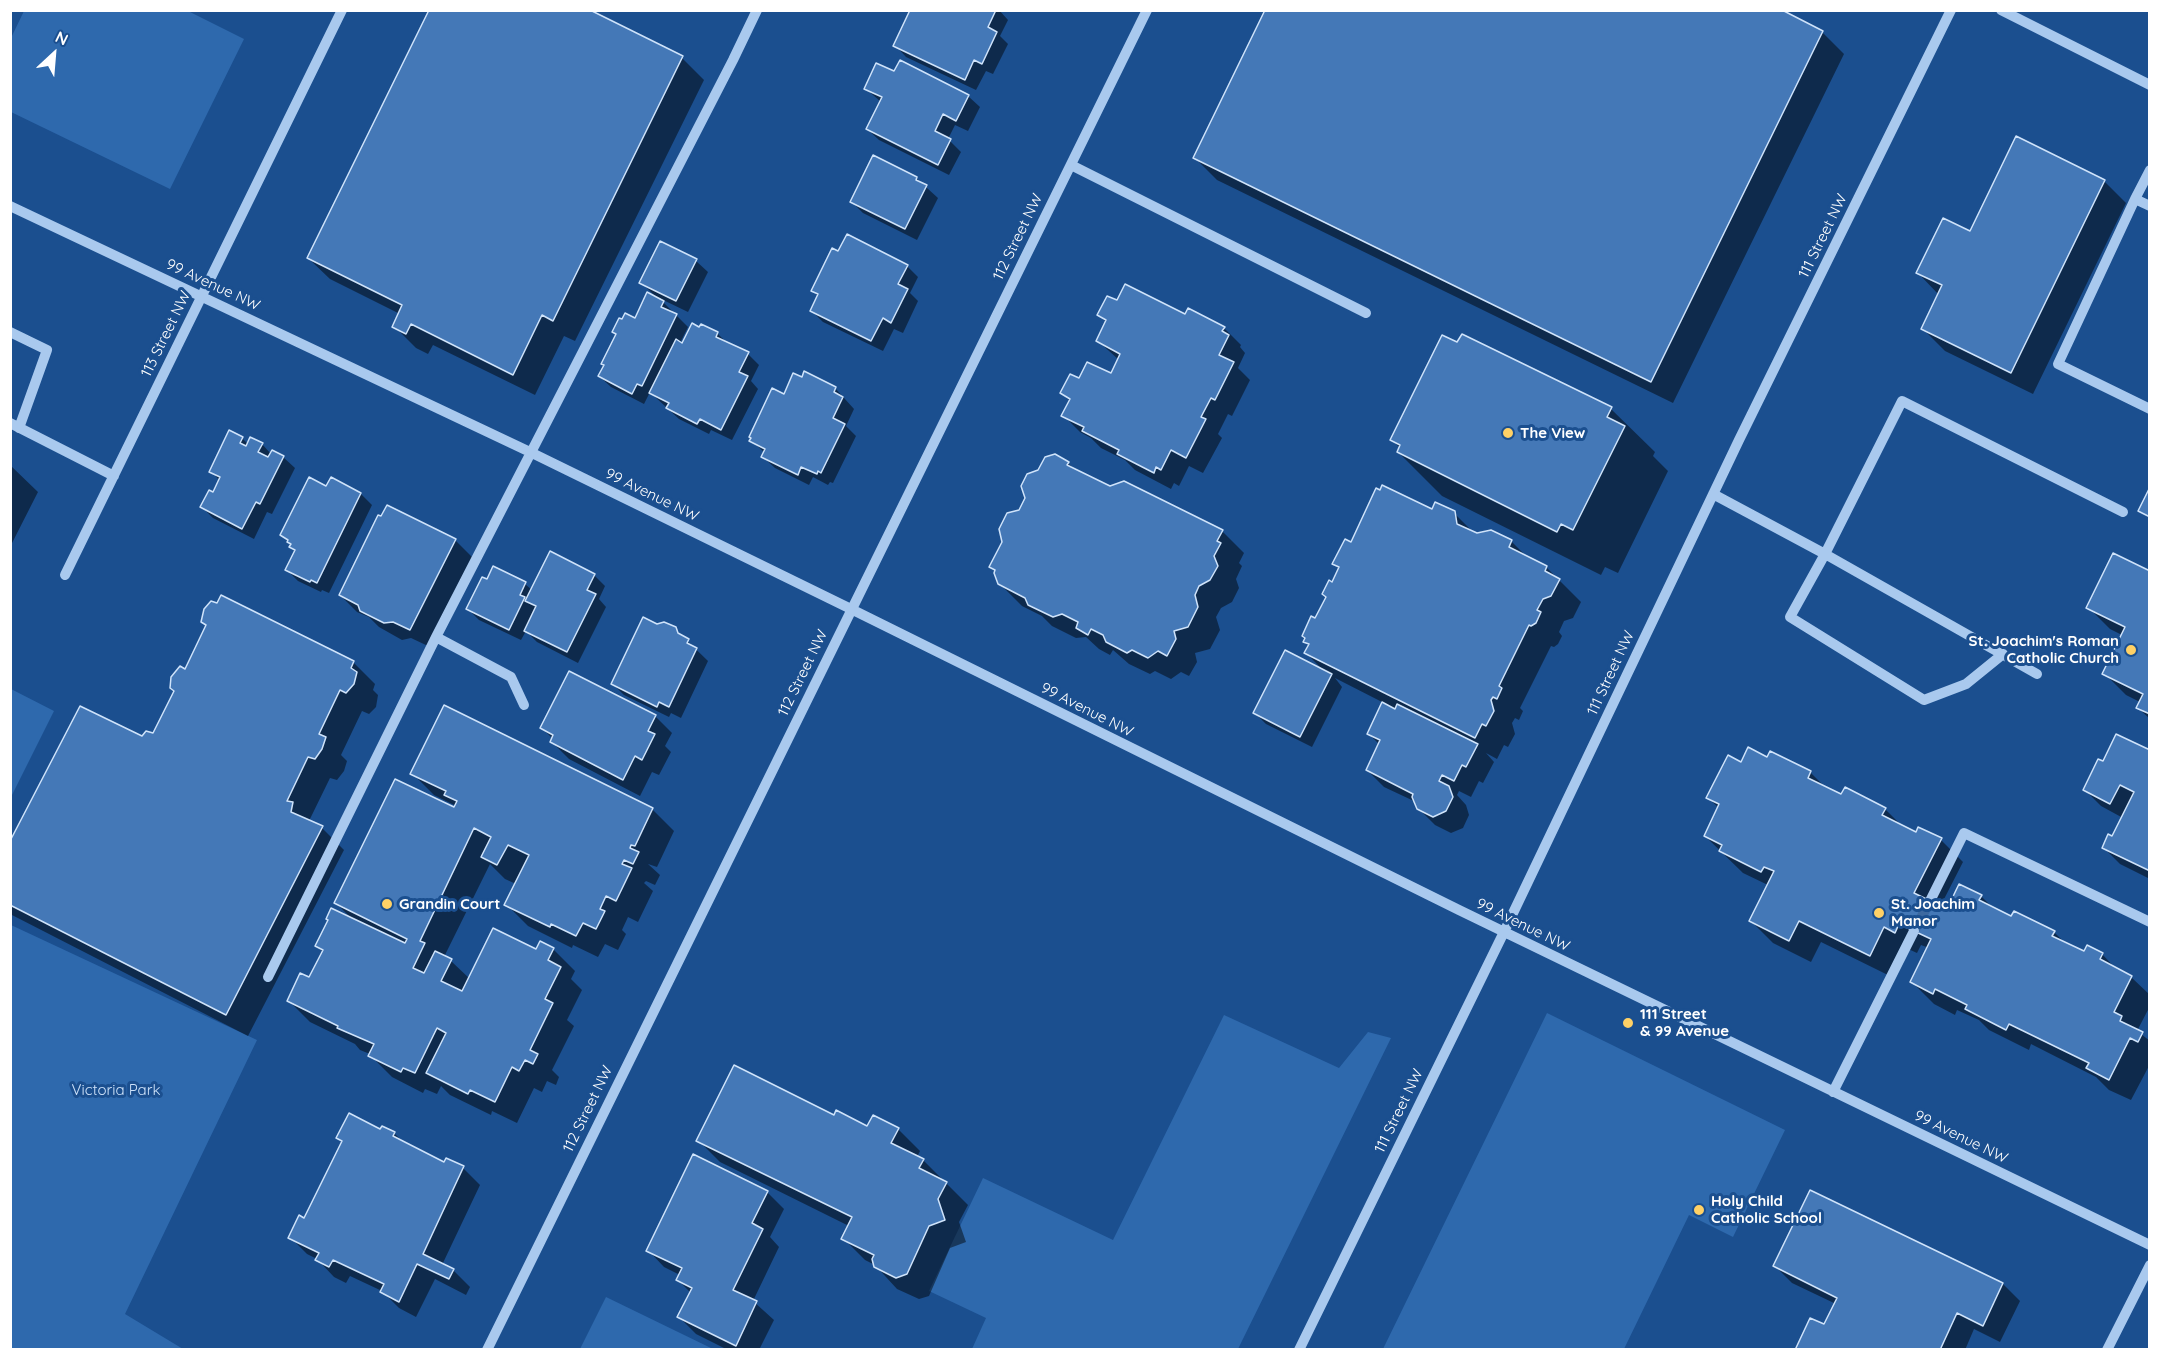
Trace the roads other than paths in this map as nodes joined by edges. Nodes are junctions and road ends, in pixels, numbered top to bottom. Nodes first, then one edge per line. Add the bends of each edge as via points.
1 (342, 10) edge
2 (757, 10) edge
3 (1147, 10) edge
4 (1950, 10) edge
5 (2001, 10) edge
6 (2150, 85) edge
7 (1071, 165) junction
8 (2150, 170) edge
9 (2135, 199) junction
10 (10, 206) edge
11 (2150, 206) edge
12 (201, 296) junction
13 (1366, 313) dead end
14 (10, 332) edge
15 (2150, 409) edge
16 (15, 426) edge
17 (530, 452) junction
18 (114, 476) junction
19 (1713, 494) junction
20 (2123, 512) dead end
21 (1826, 554) junction
22 (66, 575) dead end
23 (851, 609) junction
24 (436, 637) junction
25 (2003, 654) junction
26 (2037, 674) dead end
27 (524, 705) dead end
28 (1930, 901) tunnel mouth
29 (2150, 922) edge
30 (1914, 931) tunnel mouth
31 (1504, 932) junction
32 (268, 977) dead end
33 (1833, 1092) junction
34 (2150, 1245) edge
35 (2150, 1265) edge
36 (487, 1350) edge
37 (1299, 1350) edge
38 (2107, 1350) edge

1 - 12 street, 113 Street NW
2 - 17 street
3 - 7 street, 112 Street NW
4 - 19 street, 111 Street NW
5 - 6 street
7 - 13 street
7 - 23 street, 112 Street NW
8 - 9 street
9 - 11 street
9 - 15 street via 2058,364
10 - 12 street, 99 Avenue NW
12 - 17 street, 99 Avenue NW
12 - 18 street, 113 Street NW
14 - 16 street via 47,350
16 - 18 street
17 - 23 street, 99 Avenue NW
17 - 24 street
18 - 22 street, 113 Street NW
19 - 21 street
19 - 31 street, 111 Street NW
20 - 21 street via 1902,401
21 - 25 street
21 - 25 street via 1790,618 1924,700 1966,684
23 - 31 street, 99 Avenue NW
23 - 36 street, 112 Street NW
24 - 27 street via 511,677
24 - 32 street
25 - 26 street
28 - 29 street via 1964,833
30 - 33 street
31 - 33 street, 99 Avenue NW
31 - 37 street, 111 Street NW
33 - 34 street, 99 Avenue NW
35 - 38 street

